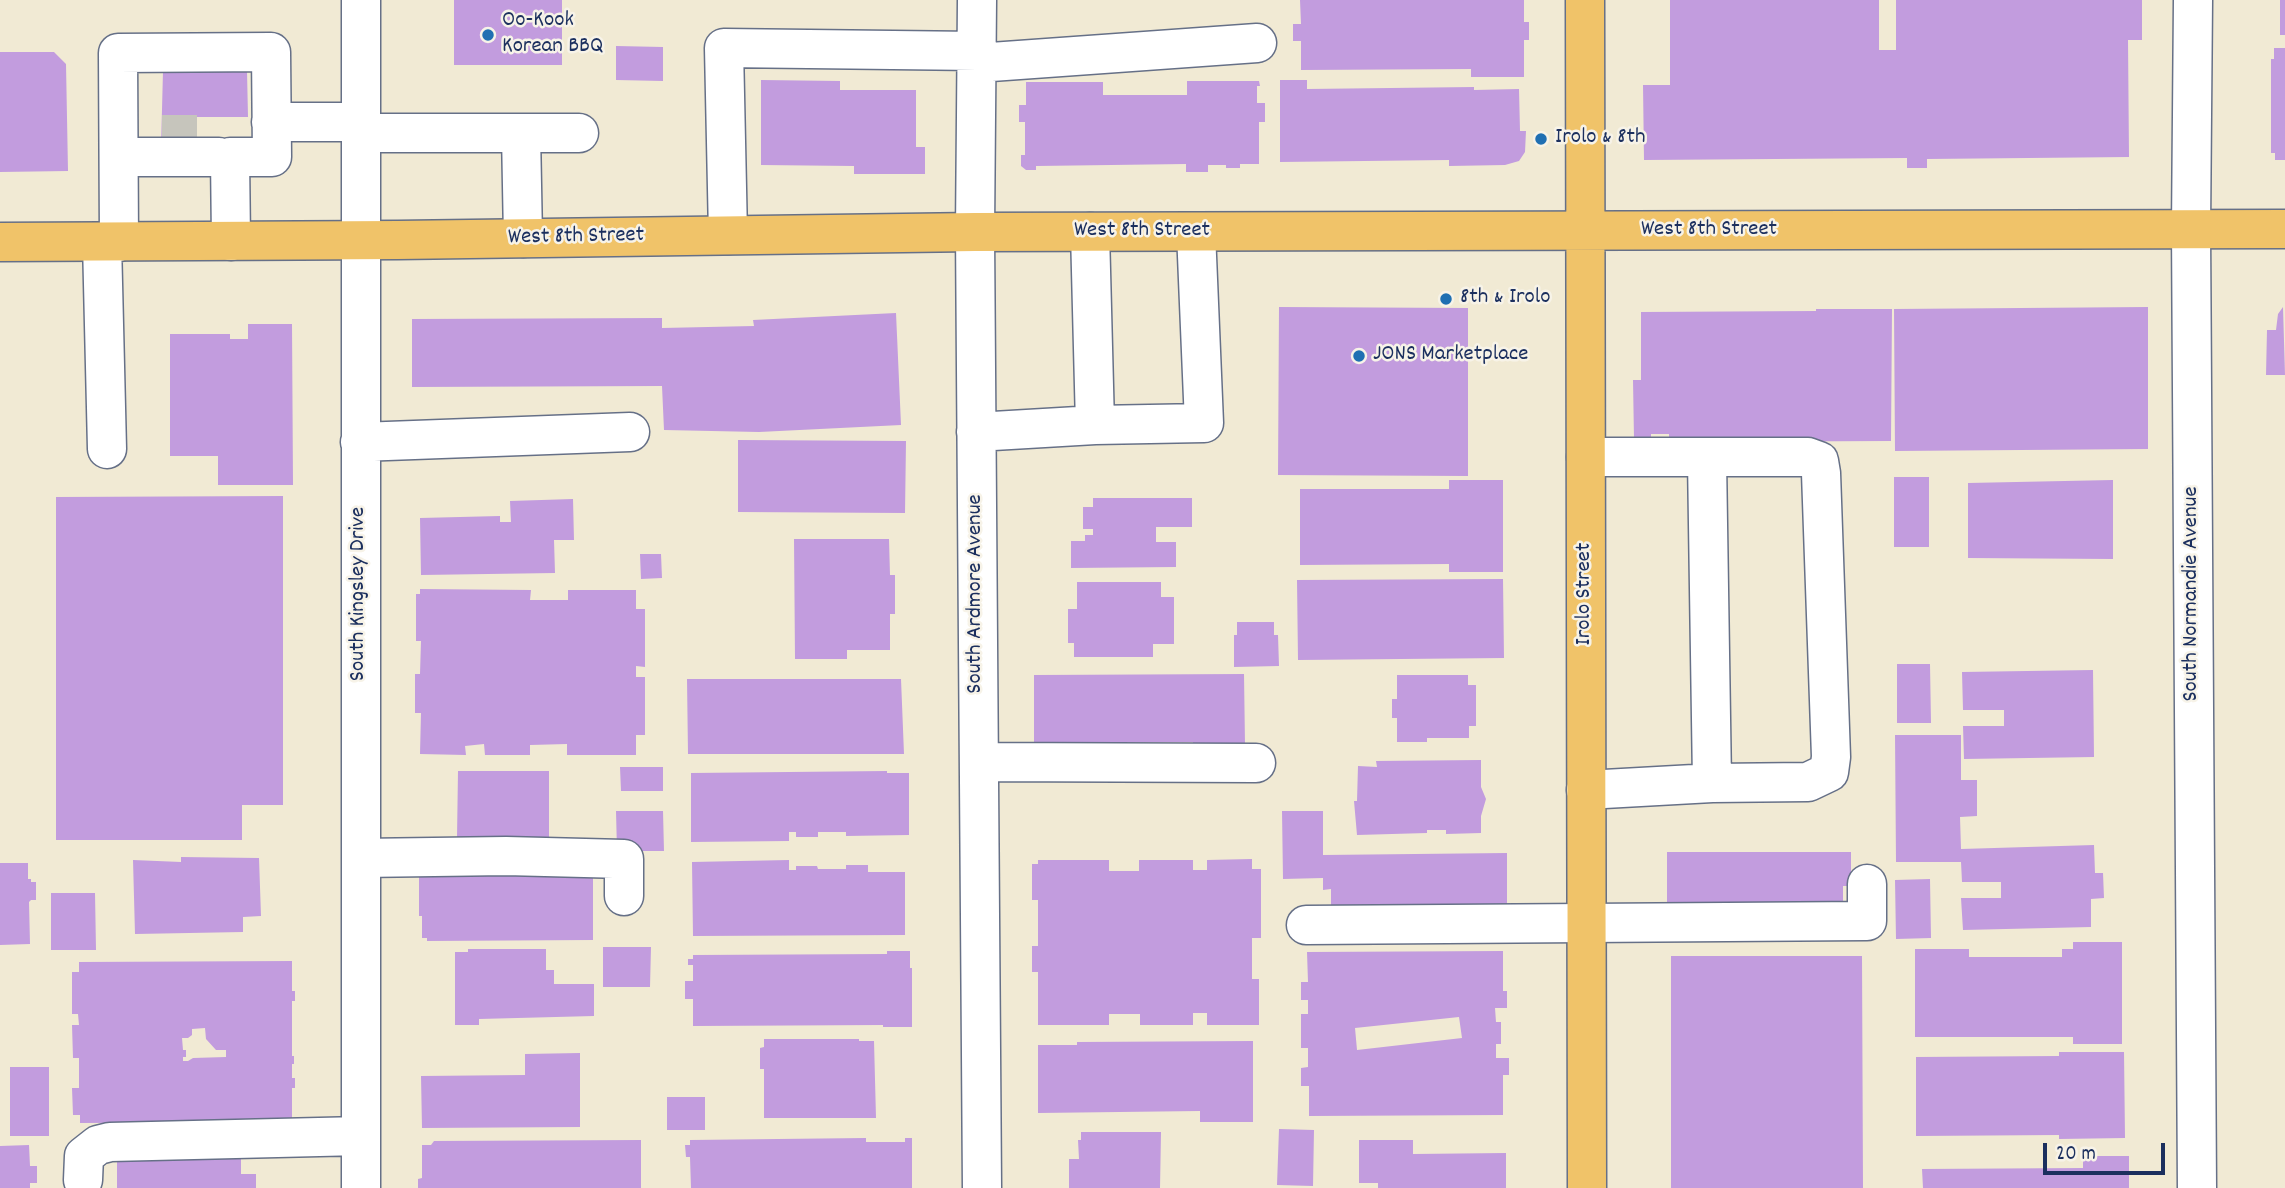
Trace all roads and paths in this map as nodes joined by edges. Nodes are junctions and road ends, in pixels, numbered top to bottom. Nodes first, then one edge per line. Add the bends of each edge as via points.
1 (360, 0) edge
2 (977, 0) edge
3 (1585, 0) edge
4 (2193, 0) edge
5 (1257, 43) dead end
6 (976, 57) junction
7 (271, 121) junction
8 (360, 127) junction
9 (522, 133) junction
10 (579, 133) dead end
11 (177, 149) junction
12 (2191, 229) junction
13 (2285, 229) edge
14 (1586, 231) junction
15 (975, 232) junction
16 (1090, 232) junction
17 (1196, 232) junction
18 (728, 236) junction
19 (523, 238) junction
20 (360, 240) junction
21 (231, 241) junction
22 (0, 242) edge
23 (111, 242) junction
24 (1095, 425) junction
25 (630, 432) dead end
26 (976, 432) junction
27 (360, 442) junction
28 (107, 449) dead end
29 (1586, 457) junction
30 (1707, 459) junction
31 (979, 762) junction
32 (1256, 763) dead end
33 (1712, 783) junction
34 (1586, 790) junction
35 (360, 858) junction
36 (1867, 884) dead end
37 (624, 896) dead end
38 (1586, 924) junction
39 (1306, 925) dead end
40 (361, 1136) junction
41 (83, 1180) dead end
42 (361, 1188) edge
43 (982, 1188) edge
44 (1587, 1188) edge
45 (2197, 1188) edge

1 - 8 street, South Kingsley Drive
2 - 6 street, South Ardmore Avenue
3 - 14 main road, Irolo Street
4 - 12 street, South Normandie Avenue
5 - 6 street
6 - 15 street, South Ardmore Avenue
6 - 18 street via 724,48
7 - 8 street
7 - 11 street via 272,157
7 - 11 street via 271,52 118,53
8 - 9 street
8 - 20 street, South Kingsley Drive
9 - 10 street
9 - 19 street
11 - 21 street
11 - 23 street
12 - 13 main road, West 8th Street
12 - 14 main road, West 8th Street
12 - 45 street, South Normandie Avenue
14 - 17 main road, West 8th Street
14 - 29 main road, Irolo Street
15 - 16 main road, West 8th Street
15 - 18 main road, West 8th Street
15 - 26 street, South Ardmore Avenue
16 - 17 main road, West 8th Street
16 - 24 street
17 - 24 street via 1204,423
18 - 19 main road, West 8th Street
19 - 20 main road, West 8th Street
20 - 21 main road, West 8th Street
20 - 27 street, South Kingsley Drive
21 - 23 main road, West 8th Street
22 - 23 main road, West 8th Street
23 - 28 street
24 - 26 street
25 - 27 street
26 - 31 street, South Ardmore Avenue
27 - 35 street, South Kingsley Drive
29 - 30 street
29 - 34 main road, Irolo Street
30 - 33 street
30 - 33 street via 1808,457 1819,461 1831,757 1829,772 1808,782
31 - 32 street
31 - 43 street, South Ardmore Avenue
33 - 34 street
34 - 38 main road, Irolo Street
35 - 37 street via 624,859
35 - 40 street, South Kingsley Drive
36 - 38 street via 1867,921
38 - 39 street
38 - 44 main road, Irolo Street
40 - 41 street via 110,1142 84,1156
40 - 42 street, South Kingsley Drive

